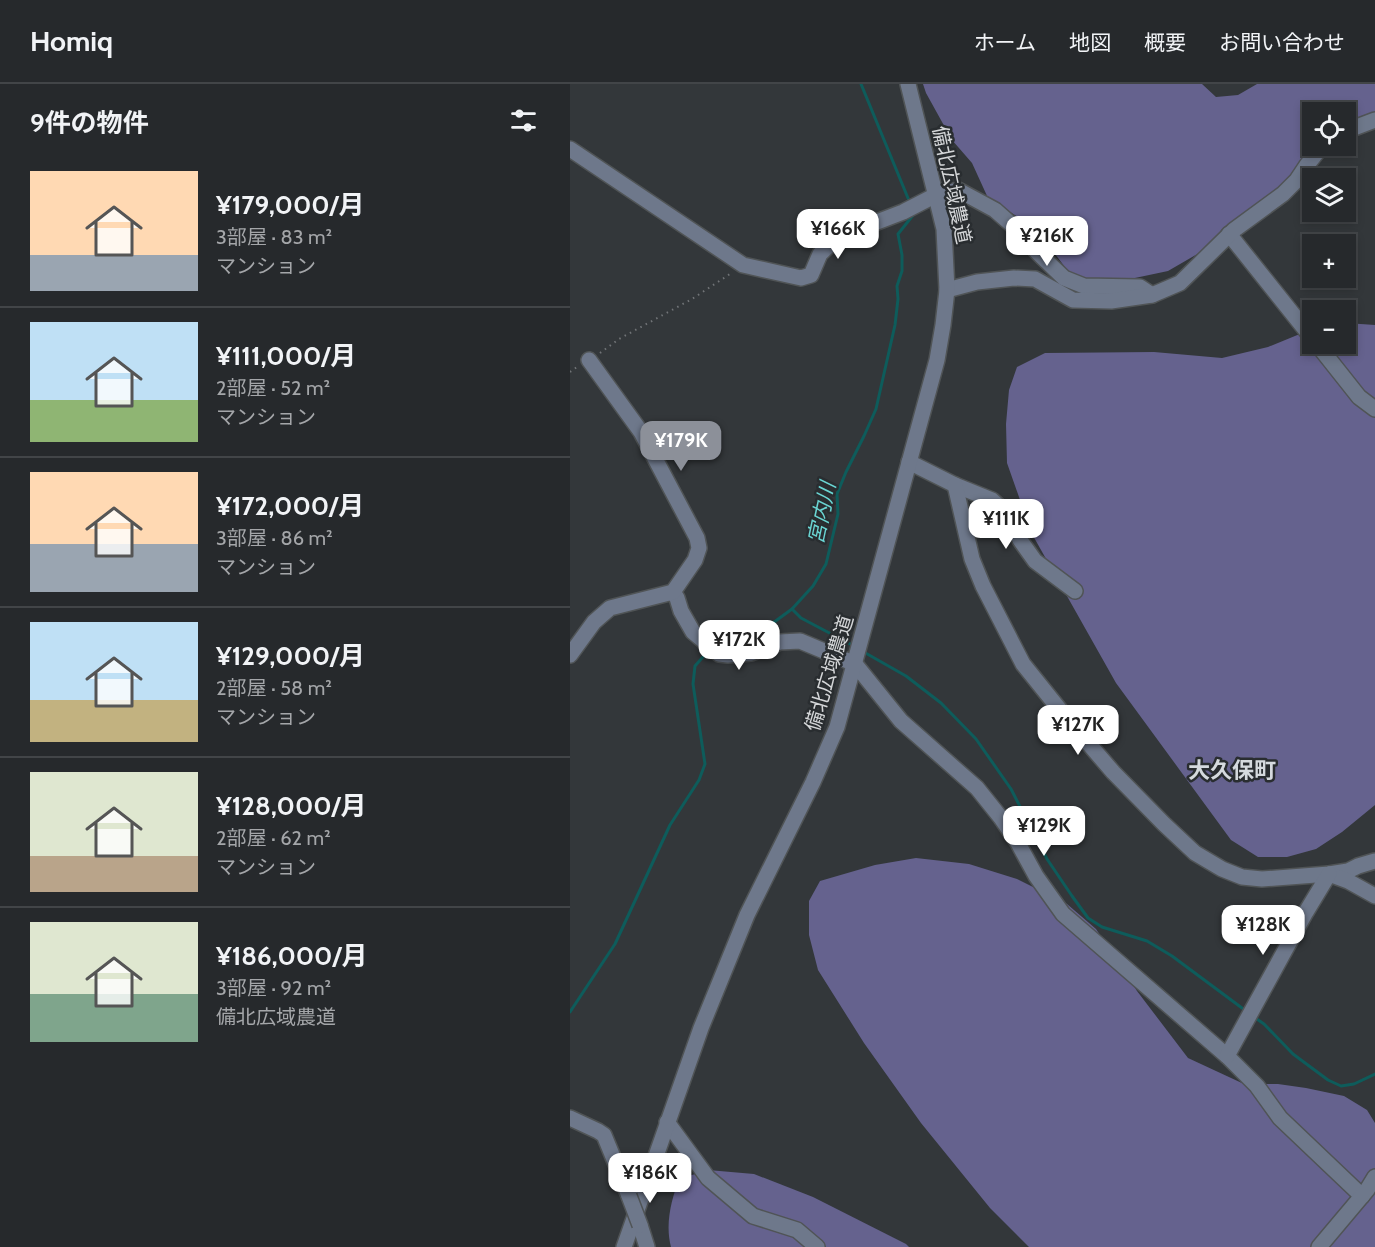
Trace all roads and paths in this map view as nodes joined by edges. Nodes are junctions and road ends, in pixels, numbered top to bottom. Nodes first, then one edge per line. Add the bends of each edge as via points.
1 (908, 84) edge
2 (1375, 120) edge
3 (1356, 127) edge
4 (572, 156) edge
5 (1314, 156) edge
6 (936, 195) junction
7 (1229, 234) junction
8 (743, 265) junction
9 (947, 290) junction
10 (1152, 295) junction
11 (1302, 325) edge
12 (1325, 354) edge
13 (589, 360) joint
14 (1375, 409) edge
15 (909, 462) junction
16 (955, 485) junction
17 (1075, 591) dead end
18 (673, 592) junction
19 (570, 655) edge
20 (855, 664) junction
21 (1375, 861) edge
22 (1329, 873) junction
23 (1375, 896) edge
24 (1227, 1056) junction
25 (570, 1118) edge
26 (667, 1122) junction
27 (1375, 1177) edge
28 (1362, 1196) junction
29 (624, 1247) edge
30 (647, 1247) edge
31 (818, 1247) edge
32 (1319, 1247) edge

1 - 6 street, 備北広域農道
2 - 3 street
4 - 8 street
5 - 7 street via 1283,194
6 - 8 street via 838,237 820,254 811,275 801,278
6 - 9 street, 備北広域農道 via 944,229
6 - 10 street via 958,190 995,210 1064,278 1084,286 1140,287
7 - 10 street via 1180,283
7 - 11 street
8 - 13 path
9 - 10 street via 1014,278 1035,279 1073,300 1111,301
9 - 15 street, 備北広域農道 via 937,360
12 - 14 street via 1359,397
13 - 18 street via 641,432 698,538 695,560
15 - 16 street
15 - 20 street, 備北広域農道
16 - 17 street via 992,500 1011,517 1020,540 1035,561
16 - 22 street via 972,559 1023,664 1113,772 1195,853 1222,869 1262,879
18 - 19 street via 610,608 594,622
18 - 20 street via 693,632 719,654 751,653 780,642 800,641
20 - 24 street via 901,721 977,788 1063,914
20 - 26 street, 備北広域農道 via 837,727 747,915
21 - 22 street
22 - 23 street
22 - 24 street
24 - 28 street via 1257,1086 1280,1118
25 - 30 street, bridge via 604,1135
26 - 29 street, 備北広域農道
26 - 31 street via 708,1178 753,1216 797,1230
27 - 28 street
28 - 32 street

